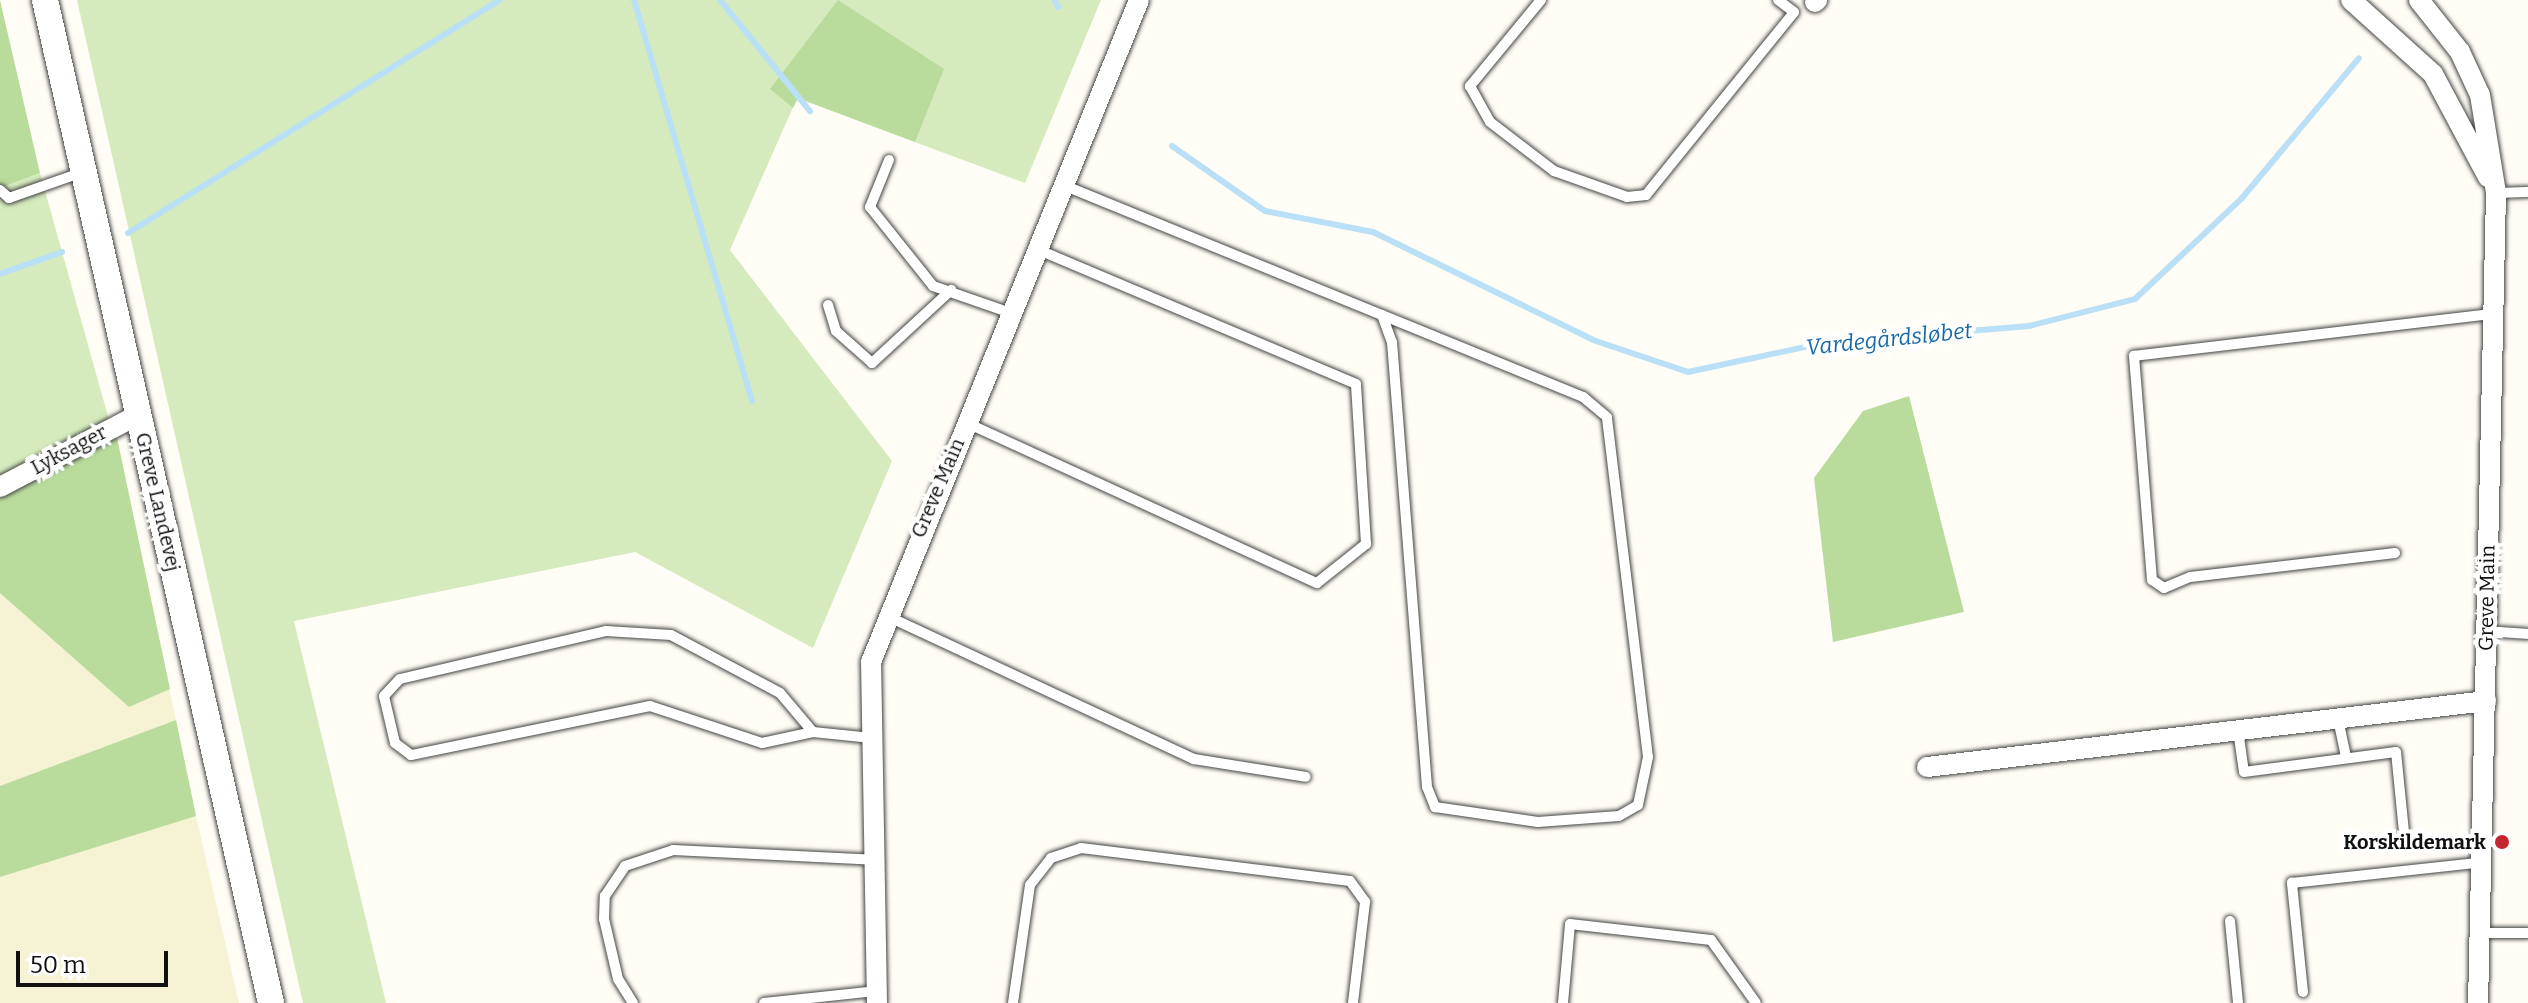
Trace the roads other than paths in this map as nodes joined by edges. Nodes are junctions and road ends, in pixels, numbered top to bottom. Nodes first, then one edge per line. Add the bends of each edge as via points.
1 (45, 0) edge
2 (1139, 0) edge
3 (1541, 0) edge
4 (1778, 0) edge
5 (2351, 0) edge
6 (2419, 0) edge
7 (1816, 1) edge
8 (1794, 12) junction
9 (889, 160) dead end
10 (84, 171) junction
11 (1063, 185) junction
12 (0, 190) edge
13 (2528, 192) edge
14 (2496, 193) junction
15 (1037, 249) junction
16 (951, 290) junction
17 (828, 305) dead end
18 (1011, 313) junction
19 (2493, 314) junction
20 (1382, 315) junction
21 (138, 415) junction
22 (965, 422) junction
23 (0, 487) edge
24 (2395, 553) dead end
25 (885, 615) junction
26 (2486, 631) junction
27 (2528, 634) edge
28 (2486, 701) junction
29 (2338, 719) junction
30 (2238, 730) junction
31 (813, 732) junction
32 (872, 738) junction
33 (2346, 756) junction
34 (1927, 767) dead end
35 (1306, 777) dead end
36 (2404, 832) dead end
37 (874, 860) junction
38 (2486, 861) junction
39 (2230, 921) dead end
40 (2482, 933) junction
41 (2528, 933) edge
42 (2303, 992) dead end
43 (877, 997) edge
44 (271, 1003) edge
45 (633, 1003) edge
46 (764, 1003) edge
47 (1013, 1003) edge
48 (1353, 1003) edge
49 (1563, 1003) edge
50 (1756, 1003) edge
51 (2238, 1003) edge
52 (2478, 1003) edge

1 - 10 street, Greve Landevej
2 - 11 street, Greve Main
3 - 8 lane via 1470,86 1490,122 1554,171 1627,197 1646,195
4 - 8 lane
5 - 14 street, Greve Main via 2433,74
6 - 14 street, Greve Main via 2460,52 2480,95
7 - 8 lane
9 - 16 lane via 870,207 933,286
10 - 12 lane via 9,198
10 - 21 street, Greve Landevej
11 - 15 street, Greve Main
11 - 20 lane
13 - 14 lane
14 - 19 street, Greve Main
15 - 18 street, Greve Main
15 - 22 lane via 1356,384 1366,544 1317,583
16 - 17 lane via 872,363 836,331
16 - 18 lane
18 - 22 street, Greve Main
19 - 24 lane via 2134,356 2152,580 2164,588 2190,577
19 - 26 street, Greve Main
20 - 20 lane via 1392,342 1426,772 1435,807 1538,822 1619,816 1638,805 1648,757 1607,417 1583,397
21 - 23 street, Lyksager
21 - 44 street, Greve Landevej
22 - 25 street, Greve Main
25 - 32 street, Greve Main via 871,662
25 - 35 lane via 1194,759
26 - 27 lane
26 - 28 street, Greve Main
28 - 29 street
28 - 38 street, Greve Main
29 - 30 street
29 - 33 lane
30 - 33 lane via 2244,772
30 - 34 street
31 - 31 lane via 780,693 671,635 606,631 400,679 384,696 395,743 411,755 650,706 762,743
31 - 32 lane
32 - 37 street, Greve Main
33 - 36 lane via 2396,752
37 - 43 street, Greve Main
37 - 45 lane via 673,850 625,866 605,896 604,919 618,979
38 - 40 street, Greve Main
38 - 42 lane via 2292,883
39 - 51 lane
40 - 41 lane
40 - 52 street, Greve Main
43 - 46 lane
47 - 48 lane via 1030,885 1051,858 1081,848 1350,881 1365,902
49 - 50 lane via 1570,924 1711,940

